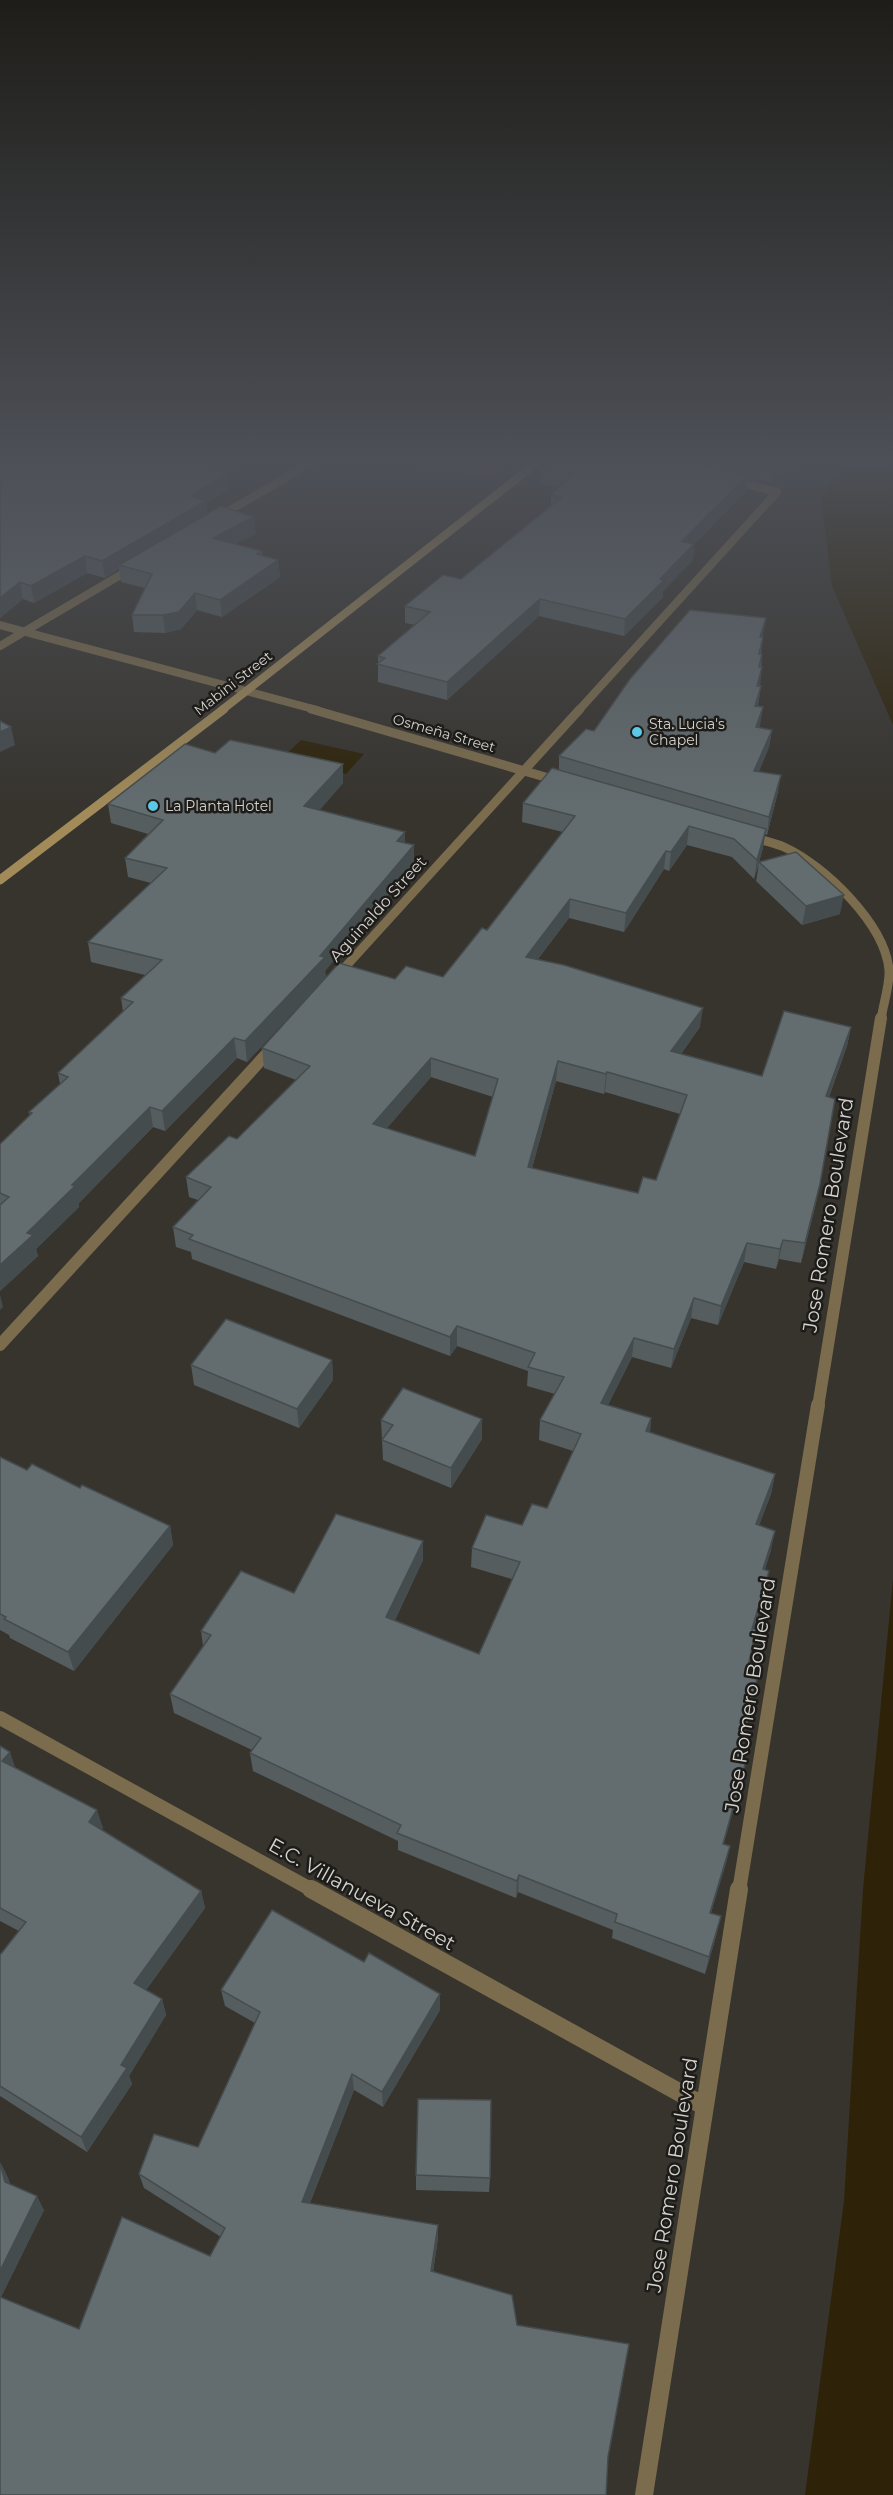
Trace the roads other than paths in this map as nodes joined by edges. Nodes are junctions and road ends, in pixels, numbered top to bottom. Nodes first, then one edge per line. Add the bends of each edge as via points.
1 (115, 578) edge
2 (390, 578) edge
3 (699, 578) edge
4 (0, 625) edge
5 (24, 632) junction
6 (0, 646) edge
7 (248, 690) junction
8 (525, 770) junction
9 (570, 784) edge
10 (740, 833) edge
11 (0, 880) edge
12 (331, 982) edge
13 (283, 1035) edge
14 (0, 1345) edge
15 (0, 1718) edge
16 (704, 2106) junction
17 (644, 2495) edge

1 - 5 street
2 - 7 street, Mabini Street
3 - 8 street, Aguinaldo Street
4 - 5 street, Osmeña Street
5 - 6 street
5 - 7 street, Osmeña Street
7 - 8 street, Osmeña Street
7 - 11 street, Mabini Street
8 - 9 street, Osmeña Street
8 - 12 street, Aguinaldo Street
10 - 16 street, Jose Romero Boulevard via 785,847 822,872 860,907 880,940 889,970
13 - 14 street
15 - 16 street, E.C. Villanueva Street
16 - 17 street, Jose Romero Boulevard

